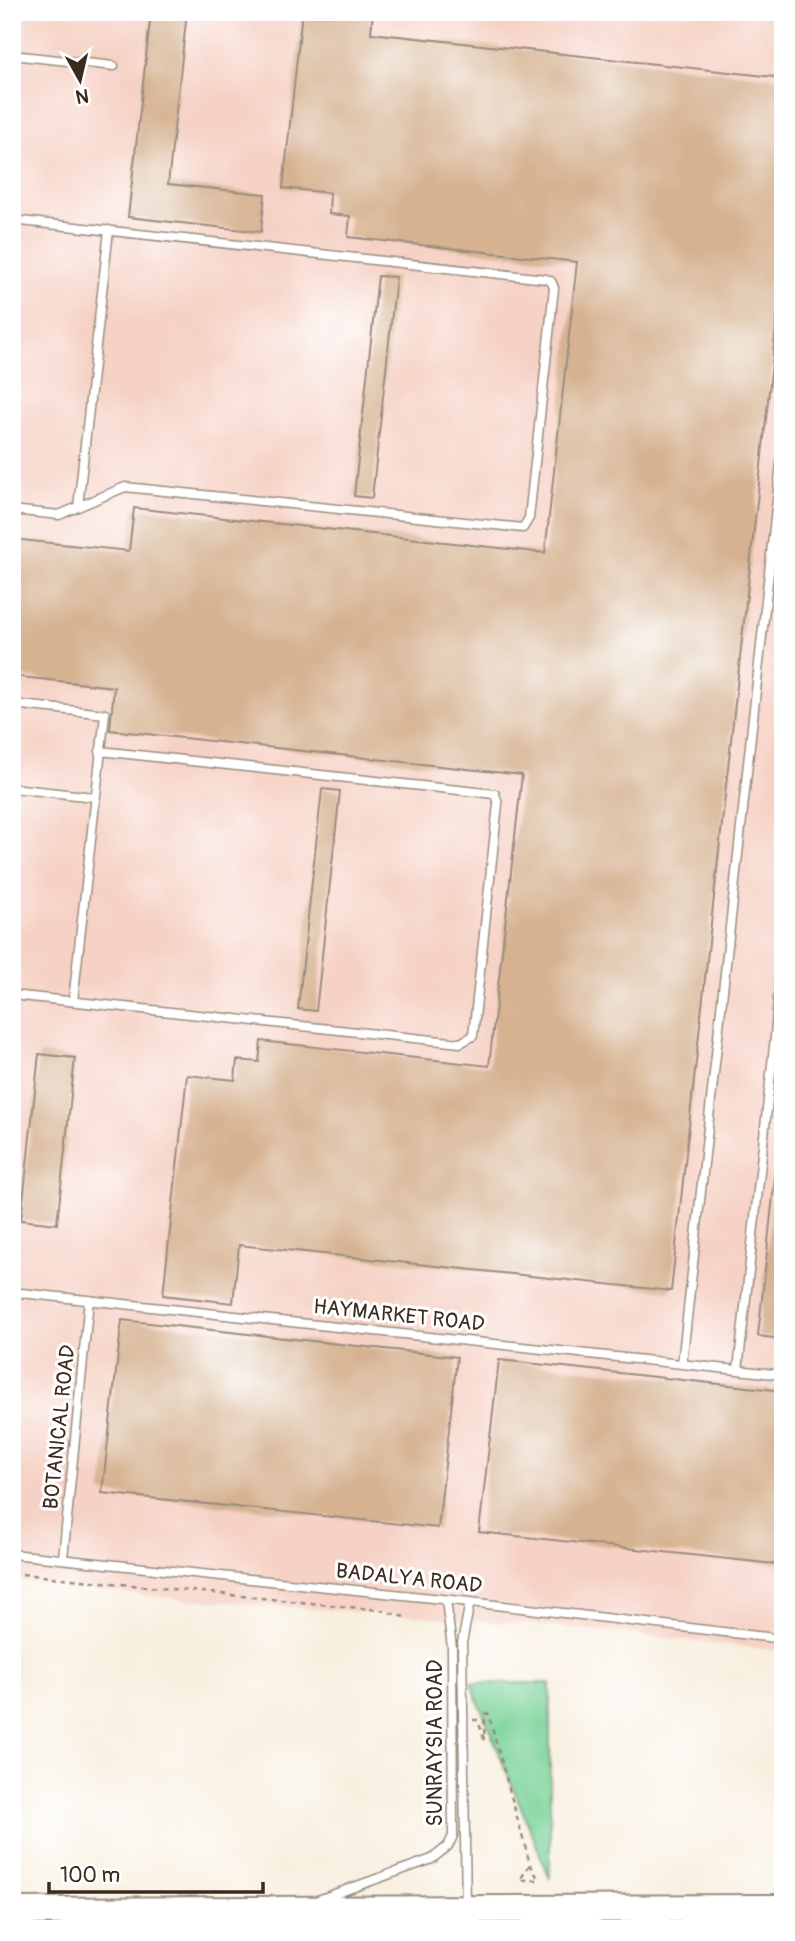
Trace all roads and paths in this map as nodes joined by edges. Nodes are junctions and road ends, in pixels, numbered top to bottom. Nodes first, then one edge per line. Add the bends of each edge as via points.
1 (12, 55) edge
2 (114, 66) dead end
3 (12, 220) edge
4 (109, 230) junction
5 (783, 445) edge
6 (78, 506) junction
7 (12, 510) edge
8 (12, 704) edge
9 (100, 751) junction
10 (12, 788) edge
11 (94, 797) junction
12 (783, 933) edge
13 (12, 995) edge
14 (73, 1002) junction
15 (12, 1292) edge
16 (89, 1300) junction
17 (682, 1364) junction
18 (738, 1370) junction
19 (783, 1375) edge
20 (12, 1548) edge
21 (12, 1554) edge
22 (31, 1556) junction
23 (63, 1558) junction
24 (12, 1573) edge
25 (446, 1600) junction
26 (470, 1602) junction
27 (408, 1618) dead end
28 (783, 1639) edge
29 (463, 1720) junction
30 (530, 1864) junction
31 (783, 1908) edge
32 (295, 1909) junction
33 (12, 1911) edge
34 (438, 1918) edge
35 (465, 1918) edge

1 - 2 lane
3 - 4 lane
4 - 6 lane
4 - 6 lane via 549,280 554,291 545,379 529,517 520,528 125,487
5 - 17 lane
6 - 7 lane via 59,515
8 - 9 lane via 105,714
9 - 11 lane
9 - 14 lane via 489,792 498,800 493,851 473,1032 464,1042
10 - 11 lane
11 - 14 lane
12 - 18 lane
13 - 14 lane
15 - 16 lane, HAYMARKET ROAD
16 - 17 lane, HAYMARKET ROAD
16 - 23 lane, BOTANICAL ROAD
17 - 18 lane, HAYMARKET ROAD
18 - 19 lane, HAYMARKET ROAD
20 - 22 lane, BADALYA ROAD
21 - 22 lane, BADALYA ROAD
22 - 23 lane, BADALYA ROAD
23 - 25 lane, BADALYA ROAD
24 - 27 path via 381,1610
25 - 26 lane, BADALYA ROAD
25 - 32 lane, SUNRAYSIA ROAD via 452,1648 453,1836 432,1859
26 - 28 lane, BADALYA ROAD
26 - 29 lane, SUNRAYSIA ROAD via 462,1643
29 - 30 path via 478,1720 484,1739 488,1713
29 - 35 lane, SUNRAYSIA ROAD
30 - 30 path via 539,1880 520,1880 528,1870
31 - 35 main road
32 - 33 main road
32 - 34 main road
34 - 35 main road

